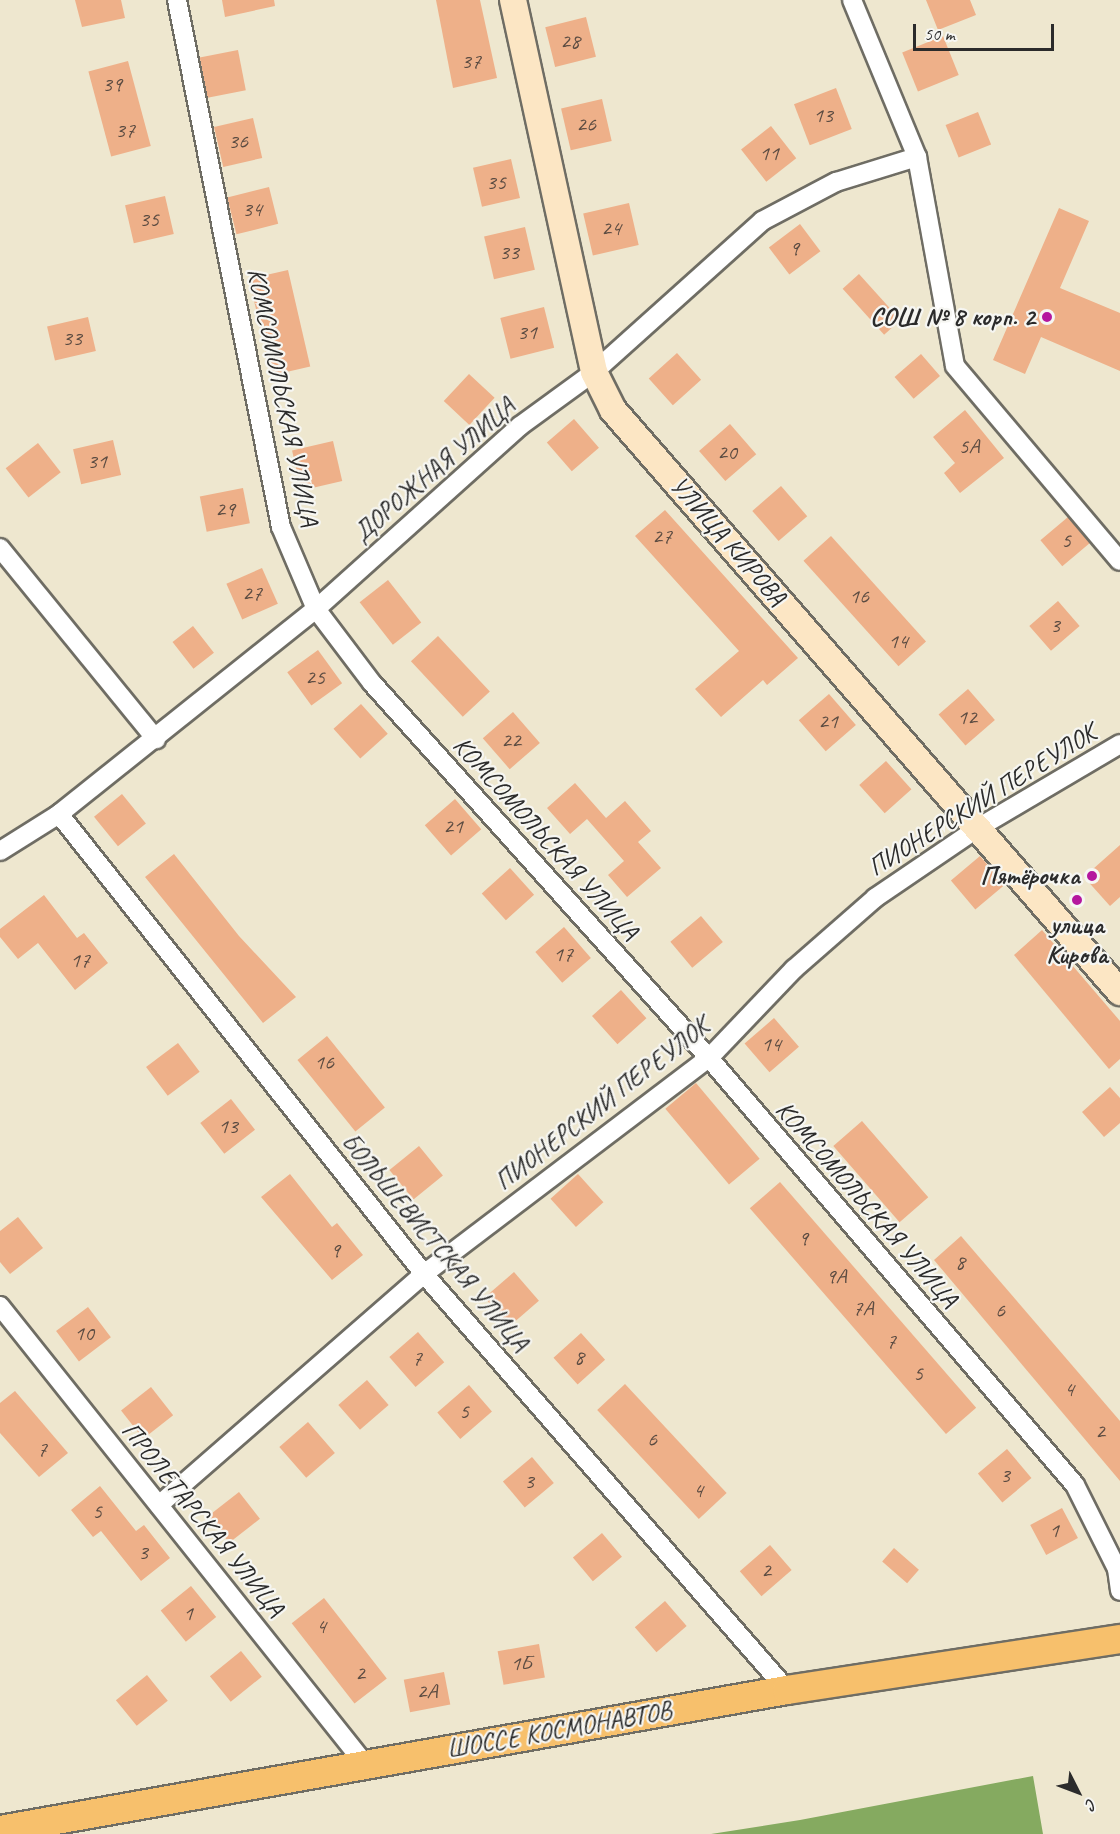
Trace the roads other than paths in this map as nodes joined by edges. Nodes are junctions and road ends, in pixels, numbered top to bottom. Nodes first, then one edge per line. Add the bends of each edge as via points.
1 (177, 0) edge
2 (513, 0) edge
3 (852, 0) edge
4 (917, 157) junction
5 (594, 372) junction
6 (0, 548) edge
7 (1120, 561) edge
8 (316, 609) junction
9 (156, 740) junction
10 (1120, 744) edge
11 (59, 814) junction
12 (978, 828) junction
13 (0, 851) edge
14 (1120, 992) edge
15 (709, 1058) junction
16 (423, 1274) junction
17 (0, 1306) edge
18 (159, 1505) junction
19 (1120, 1591) edge
20 (1120, 1639) edge
21 (787, 1690) junction
22 (365, 1764) junction
23 (0, 1830) edge

1 - 8 street, КОМСОМОЛЬСКАЯ УЛИЦА via 281,528
2 - 5 street, УЛИЦА КИРОВА
3 - 4 street
4 - 5 street, ДОРОЖНАЯ УЛИЦА via 836,182 762,221
4 - 7 street via 955,366
5 - 8 street, ДОРОЖНАЯ УЛИЦА via 520,426
5 - 12 street, УЛИЦА КИРОВА via 614,410
6 - 9 street
8 - 9 street, ДОРОЖНАЯ УЛИЦА
8 - 15 street, КОМСОМОЛЬСКАЯ УЛИЦА via 372,683
9 - 11 street, ДОРОЖНАЯ УЛИЦА
10 - 12 street, ПИОНЕРСКИЙ ПЕРЕУЛОК
11 - 13 street, ДОРОЖНАЯ УЛИЦА
11 - 16 street, БОЛЬШЕВИСТСКАЯ УЛИЦА
12 - 14 street, УЛИЦА КИРОВА
12 - 15 street, ПИОНЕРСКИЙ ПЕРЕУЛОК via 875,898 794,969
15 - 16 street, ПИОНЕРСКИЙ ПЕРЕУЛОК
15 - 19 street, КОМСОМОЛЬСКАЯ УЛИЦА via 1074,1485 1117,1569
16 - 18 street, ПИОНЕРСКИЙ ПЕРЕУЛОК
16 - 21 street, БОЛЬШЕВИСТСКАЯ УЛИЦА
17 - 18 street, ПРОЛЕТАРСКАЯ УЛИЦА
18 - 22 street, ПРОЛЕТАРСКАЯ УЛИЦА
20 - 21 main road, ШОССЕ КОСМОНАВТОВ
21 - 22 main road, ШОССЕ КОСМОНАВТОВ
22 - 23 main road, ШОССЕ КОСМОНАВТОВ

